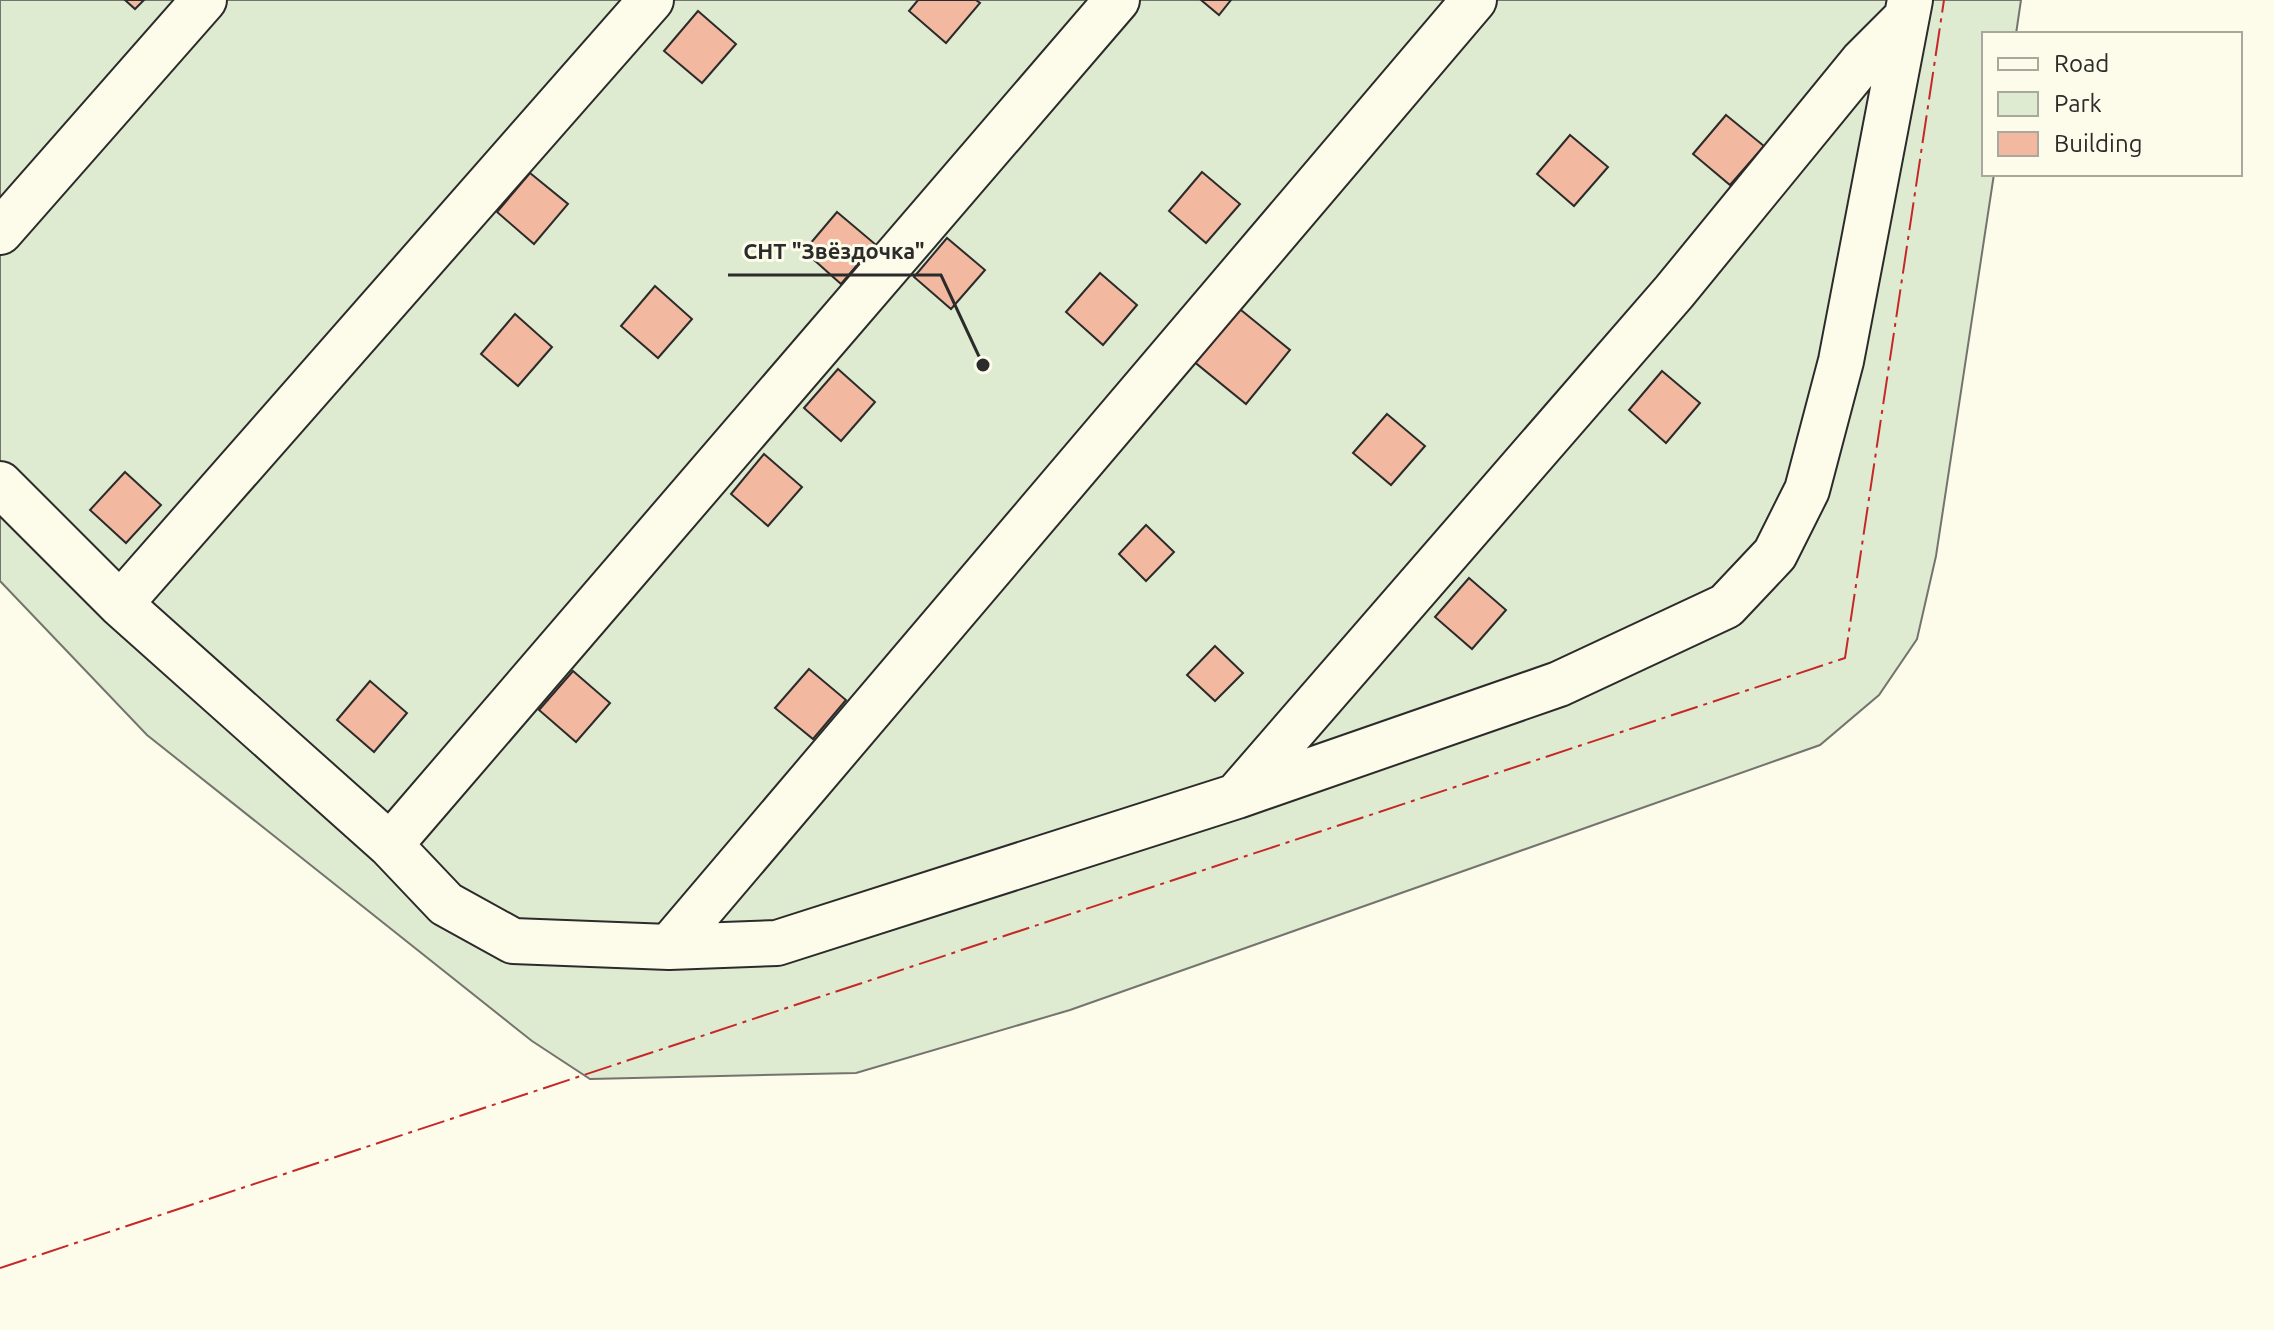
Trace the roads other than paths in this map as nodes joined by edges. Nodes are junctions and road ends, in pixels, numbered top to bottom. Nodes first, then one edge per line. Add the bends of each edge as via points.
1 (204, 0) edge
2 (651, 0) edge
3 (1117, 0) edge
4 (1474, 0) edge
5 (1908, 9) edge
6 (0, 232) edge
7 (0, 484) edge
8 (120, 604) junction
9 (1237, 796) junction
10 (390, 845) junction
11 (669, 947) junction

1 - 6 lane
2 - 8 lane
3 - 10 lane
4 - 11 lane
5 - 9 lane via 1674,292
5 - 9 lane via 1841,361 1807,490 1775,554 1726,606 1559,684
7 - 8 lane
8 - 10 lane
9 - 11 lane via 777,943
10 - 11 lane via 446,904 513,941

